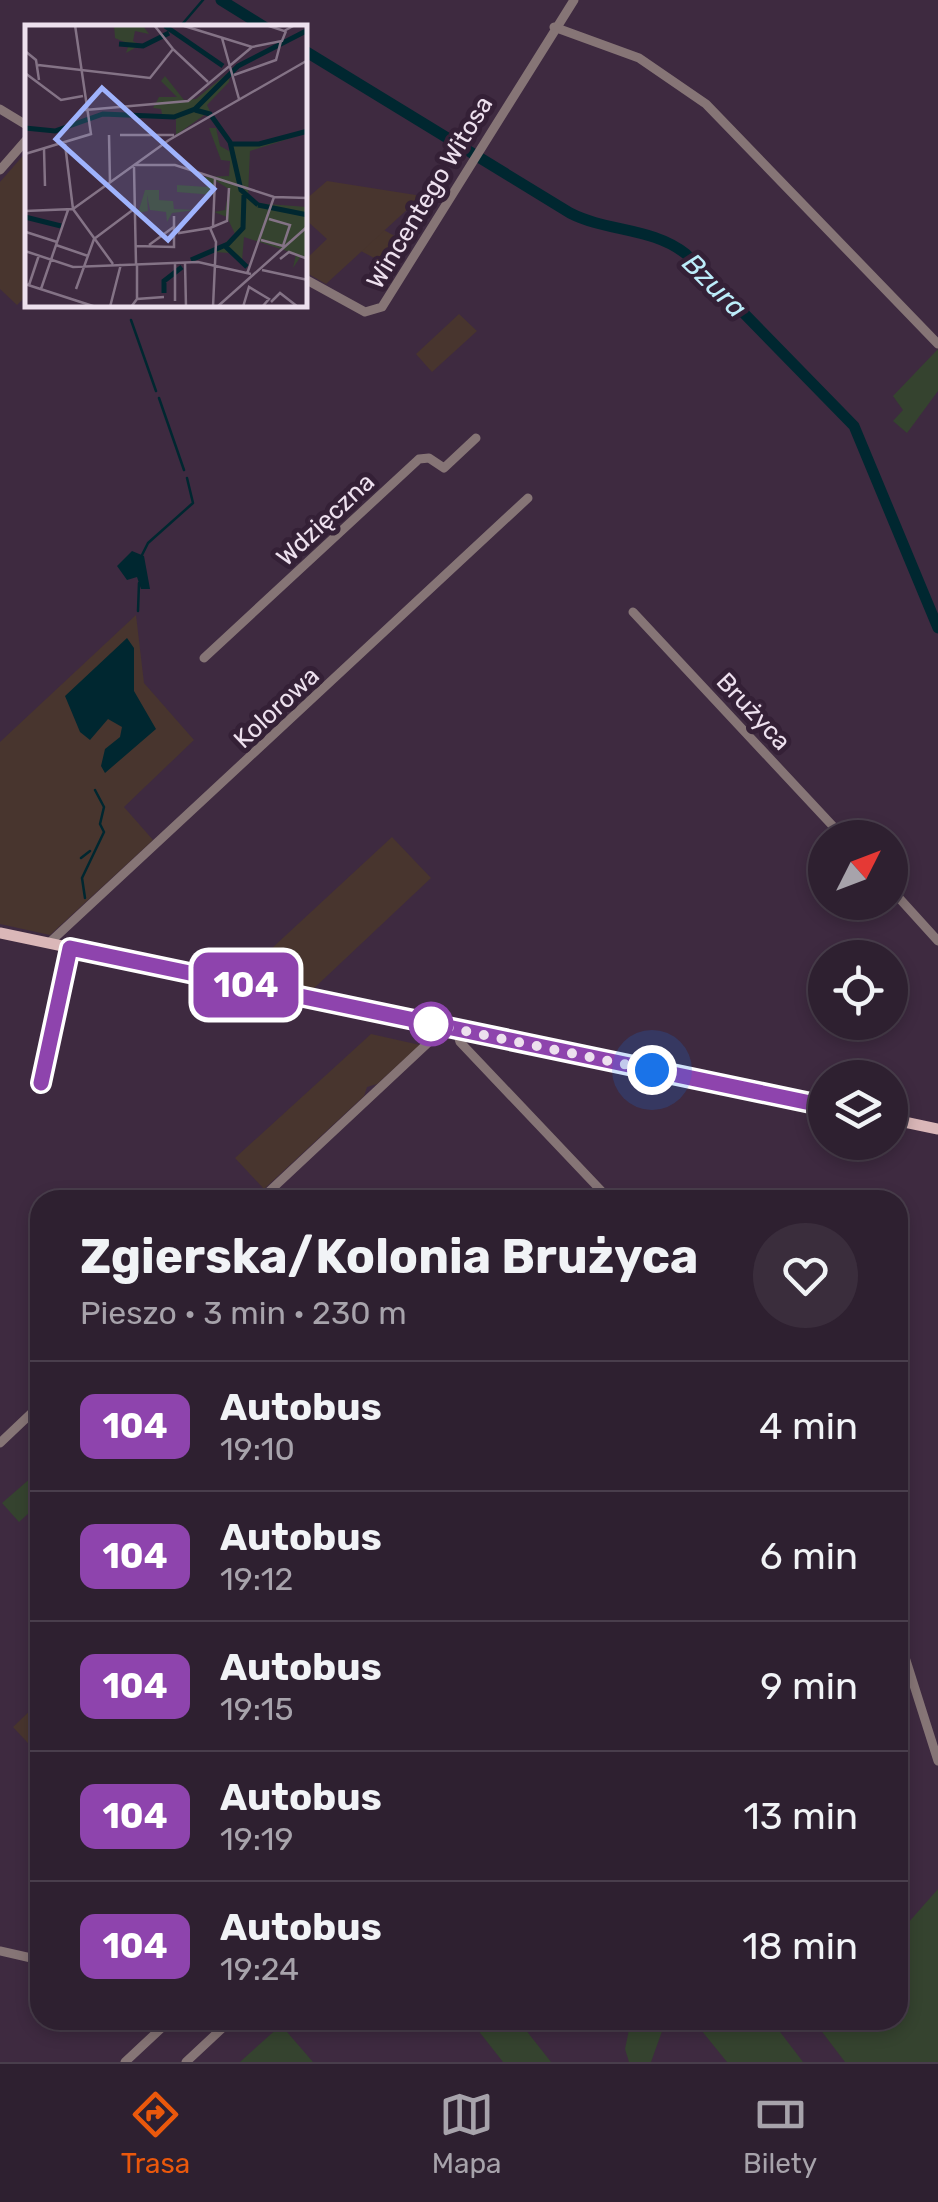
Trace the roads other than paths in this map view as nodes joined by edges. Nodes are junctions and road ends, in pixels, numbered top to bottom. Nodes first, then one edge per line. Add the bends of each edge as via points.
1 (574, 0) edge
2 (554, 27) junction
3 (0, 109) edge
4 (25, 124) edge
5 (25, 141) edge
6 (0, 170) edge
7 (308, 280) edge
8 (938, 344) edge
9 (476, 438) dead end
10 (528, 498) dead end
11 (634, 612) dead end
12 (204, 658) dead end
13 (827, 820) edge
14 (908, 908) edge
15 (0, 933) edge
16 (938, 941) edge
17 (49, 943) junction
18 (70, 948) junction
19 (451, 1028) junction
20 (41, 1083) dead end
21 (808, 1102) edge
22 (908, 1123) edge
23 (938, 1129) edge
24 (271, 1190) edge
25 (601, 1190) edge
26 (30, 1414) edge
27 (0, 1428) edge
28 (11, 1432) junction
29 (0, 1443) edge
30 (908, 1666) edge
31 (938, 1761) edge
32 (0, 1951) edge
33 (30, 1958) edge
34 (159, 2030) edge
35 (220, 2030) edge
36 (125, 2062) edge
37 (186, 2062) edge

1 - 2 street, Wincentego Witosa
2 - 7 street, Wincentego Witosa via 385,303 372,312
2 - 8 street via 638,58 706,104
3 - 4 street
5 - 6 street
9 - 12 street, Wdzięczna via 444,468 419,459
10 - 17 street, Kolorowa
11 - 13 street, Brużyca
14 - 16 street
15 - 17 main road
17 - 18 main road
18 - 19 main road
18 - 20 street
19 - 21 main road
19 - 24 street
19 - 25 street
22 - 23 main road
26 - 28 street
27 - 28 street
28 - 29 street
30 - 31 street
32 - 33 street
34 - 36 street
35 - 37 street

